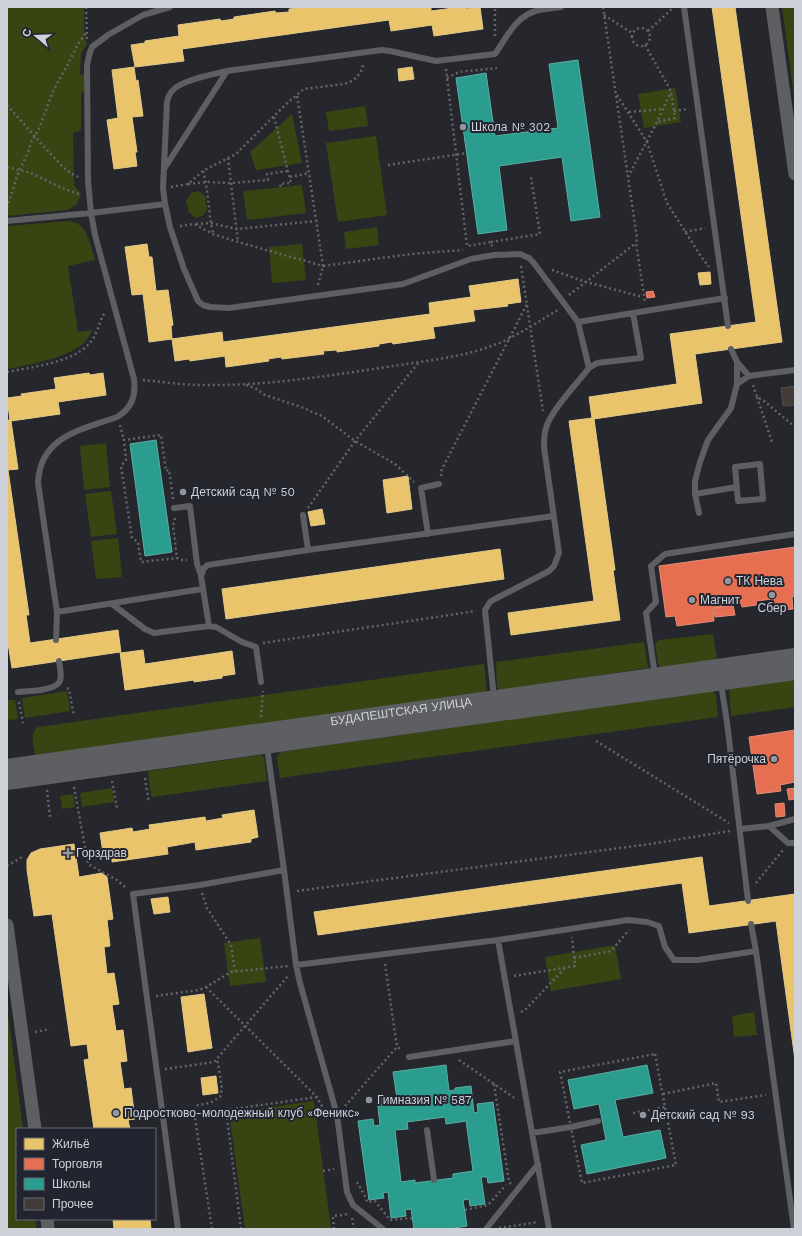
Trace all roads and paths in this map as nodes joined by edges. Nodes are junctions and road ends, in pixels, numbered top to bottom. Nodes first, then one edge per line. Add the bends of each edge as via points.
1 (86, 7) edge
2 (170, 7) edge
3 (495, 7) edge
4 (561, 7) edge
5 (603, 7) edge
6 (675, 7) edge
7 (684, 7) edge
8 (772, 7) edge
9 (536, 9) edge
10 (604, 14) junction
11 (648, 32) junction
12 (86, 33) junction
13 (632, 33) junction
14 (645, 45) junction
15 (90, 52) junction
16 (364, 53) junction
17 (495, 54) junction
18 (445, 61) junction
19 (497, 68) dead end
20 (227, 71) junction
21 (447, 78) junction
22 (671, 91) junction
23 (616, 93) junction
24 (297, 95) junction
25 (7, 105) edge
26 (698, 108) junction
27 (663, 110) junction
28 (674, 111) junction
29 (629, 112) junction
30 (274, 117) junction
31 (658, 122) junction
32 (35, 137) junction
33 (647, 142) junction
34 (467, 152) dead end
35 (456, 155) junction
36 (228, 158) junction
37 (388, 165) dead end
38 (7, 167) edge
39 (164, 169) junction
40 (20, 171) junction
41 (203, 171) junction
42 (288, 171) junction
43 (309, 174) junction
44 (795, 174) edge
45 (290, 177) junction
46 (531, 177) dead end
47 (628, 177) junction
48 (88, 181) junction
49 (207, 182) junction
50 (231, 183) junction
51 (188, 184) junction
52 (163, 188) junction
53 (281, 188) dead end
54 (89, 197) junction
55 (165, 204) junction
56 (7, 208) edge
57 (91, 213) junction
58 (7, 221) edge
59 (316, 222) junction
60 (210, 223) junction
61 (194, 224) junction
62 (170, 227) junction
63 (237, 228) junction
64 (705, 228) dead end
65 (685, 232) junction
66 (213, 234) junction
67 (238, 242) junction
68 (491, 242) junction
69 (636, 243) junction
70 (494, 255) junction
71 (481, 258) junction
72 (521, 265) dead end
73 (323, 266) junction
74 (547, 268) dead end
75 (714, 272) dead end
76 (586, 282) junction
77 (316, 296) junction
78 (725, 298) junction
79 (562, 300) junction
80 (527, 304) junction
81 (115, 311) junction
82 (633, 313) junction
83 (578, 322) junction
84 (530, 326) junction
85 (728, 326) dead end
86 (509, 338) junction
87 (731, 349) dead end
88 (419, 362) junction
89 (737, 362) junction
90 (589, 368) junction
91 (795, 370) edge
92 (7, 372) edge
93 (134, 379) junction
94 (751, 380) junction
95 (243, 384) junction
96 (737, 384) junction
97 (757, 397) junction
98 (544, 415) dead end
99 (120, 425) dead end
100 (795, 427) edge
101 (124, 440) junction
102 (355, 441) junction
103 (772, 442) dead end
104 (439, 484) joint
105 (737, 487) junction
106 (421, 488) junction
107 (695, 494) junction
108 (174, 508) junction
109 (699, 513) dead end
110 (303, 515) joint
111 (554, 516) junction
112 (428, 534) junction
113 (795, 534) edge
114 (308, 550) junction
115 (177, 558) junction
116 (197, 560) junction
117 (201, 576) junction
118 (202, 590) junction
119 (112, 604) junction
120 (485, 610) junction
121 (56, 612) junction
122 (209, 626) junction
123 (56, 640) dead end
124 (256, 648) junction
125 (795, 656) edge
126 (59, 661) dead end
127 (795, 672) edge
128 (59, 682) junction
129 (261, 682) dead end
130 (721, 682) junction
131 (656, 684) junction
132 (263, 690) dead end
133 (18, 692) joint
134 (494, 706) junction
135 (261, 714) dead end
136 (74, 716) dead end
137 (23, 723) dead end
138 (266, 739) junction
139 (596, 741) dead end
140 (7, 767) edge
141 (112, 780) dead end
142 (7, 782) edge
143 (74, 786) dead end
144 (48, 794) dead end
145 (117, 808) dead end
146 (50, 817) dead end
147 (795, 819) edge
148 (769, 826) junction
149 (740, 829) junction
150 (731, 831) dead end
151 (792, 843) edge
152 (22, 857) dead end
153 (7, 866) edge
154 (284, 870) junction
155 (200, 885) junction
156 (746, 891) junction
157 (297, 892) dead end
158 (133, 894) junction
159 (748, 901) dead end
160 (638, 921) junction
161 (751, 924) dead end
162 (7, 925) edge
163 (570, 929) junction
164 (498, 940) junction
165 (756, 951) junction
166 (384, 954) junction
167 (574, 958) junction
168 (296, 965) junction
169 (564, 968) junction
170 (235, 971) junction
171 (504, 978) junction
172 (206, 987) junction
173 (148, 997) junction
174 (511, 1015) junction
175 (245, 1026) junction
176 (516, 1041) junction
177 (445, 1051) junction
178 (408, 1057) dead end
179 (218, 1058) junction
180 (157, 1070) junction
181 (494, 1084) junction
182 (663, 1094) junction
183 (775, 1094) junction
184 (317, 1097) junction
185 (665, 1107) junction
186 (528, 1108) junction
187 (326, 1112) dead end
188 (633, 1113) dead end
189 (337, 1115) junction
190 (598, 1121) dead end
191 (571, 1127) junction
192 (35, 1128) edge
193 (427, 1130) dead end
194 (532, 1133) junction
195 (538, 1164) junction
196 (343, 1168) junction
197 (514, 1178) dead end
198 (434, 1180) dead end
199 (509, 1182) junction
200 (517, 1190) junction
201 (465, 1210) dead end
202 (352, 1214) dead end
203 (412, 1218) dead end
204 (547, 1220) junction
205 (498, 1228) edge
206 (178, 1229) edge
207 (212, 1229) edge
208 (241, 1229) edge
209 (334, 1229) edge
210 (383, 1229) edge
211 (486, 1229) edge
212 (549, 1229) edge
213 (794, 1229) edge

1 - 12 path
2 - 15 lane via 150,12 128,23 96,44
3 - 17 path
4 - 9 lane
5 - 10 path
6 - 11 path
7 - 26 lane
8 - 44 street
9 - 17 lane via 515,24
10 - 13 path
10 - 23 path
11 - 13 path via 646,29 638,28
11 - 14 path via 650,39
12 - 15 path
12 - 32 path via 54,89
13 - 14 path via 631,37 636,45
14 - 22 path
15 - 48 lane via 87,65
16 - 18 lane via 382,50
16 - 20 lane
16 - 24 path via 361,72 352,81 304,89
17 - 18 lane
18 - 21 path
19 - 21 path via 459,72
20 - 39 lane
20 - 39 lane via 204,76 182,84 172,91 167,102
21 - 35 path
22 - 27 path
22 - 28 path
23 - 29 path
23 - 47 path
24 - 30 path
24 - 43 path
25 - 32 path
26 - 28 path
26 - 78 lane
27 - 29 path
27 - 31 path
28 - 31 path via 675,118
29 - 33 path
30 - 36 path via 236,154
30 - 42 path
31 - 33 path
32 - 40 path
32 - 48 path via 66,170
33 - 47 path
33 - 65 path via 667,203
34 - 35 path
35 - 37 path
35 - 68 path via 467,246
36 - 41 path
36 - 50 path
38 - 40 path
39 - 52 lane
40 - 54 path via 31,173 62,188
40 - 56 path
41 - 49 path
41 - 51 path
42 - 45 path
42 - 50 path via 267,174 268,180
43 - 45 path
43 - 59 path
45 - 53 path via 291,183 280,184
46 - 68 path via 540,234
47 - 69 path
48 - 54 lane
49 - 50 path
49 - 51 path
49 - 60 path
50 - 63 path
51 - 52 path
52 - 55 lane
54 - 57 lane
55 - 57 lane
55 - 62 lane
57 - 58 lane
57 - 81 lane
59 - 63 path
59 - 73 path
60 - 61 path
60 - 63 path
60 - 66 path
61 - 62 path
61 - 66 path
62 - 77 lane via 184,269 198,300 203,305 229,308
63 - 67 path
64 - 65 path
65 - 75 path
66 - 67 path
67 - 73 path
68 - 70 path
69 - 76 path
69 - 76 path via 644,299
70 - 71 lane
70 - 79 lane via 520,254 529,258
71 - 73 path via 474,251 459,250
71 - 77 lane via 471,259 403,284
72 - 80 path
73 - 77 path
74 - 76 path
76 - 79 path
78 - 82 lane
78 - 85 lane
79 - 83 lane
79 - 84 path via 558,310
80 - 84 path
80 - 86 path
81 - 92 path via 103,316 91,342 78,352 60,360
81 - 93 lane
82 - 83 lane
82 - 90 lane via 641,358 597,363
83 - 90 lane
84 - 86 path
84 - 98 path
86 - 88 path via 470,353
86 - 104 path via 442,471
87 - 89 lane
88 - 95 path via 310,378
88 - 102 path
89 - 94 lane
89 - 96 lane
90 - 111 lane via 554,412 546,427 544,447
91 - 94 lane
93 - 95 path via 202,385
93 - 121 lane via 134,399 122,414 67,436 48,450 41,464 38,483
94 - 96 lane
94 - 97 path
95 - 102 path via 322,416
96 - 107 lane via 730,408 704,449 695,481
97 - 100 path
97 - 103 path
99 - 101 path
101 - 108 path via 161,435
101 - 115 path via 126,460 121,466 132,538 138,542 141,562
102 - 106 path via 395,464
102 - 110 path
104 - 106 lane
105 - 105 lane via 735,467 760,464 763,499 738,501
105 - 107 lane
106 - 112 lane
107 - 109 lane
108 - 115 path via 173,526
108 - 116 lane via 190,506
110 - 114 lane
111 - 112 lane
111 - 120 lane via 559,553 554,566 490,602
112 - 114 lane
113 - 131 lane via 665,554 651,566 656,602 646,613
114 - 117 lane via 208,565 201,572
115 - 116 path
116 - 117 lane
117 - 118 lane
118 - 119 lane
118 - 122 lane
119 - 121 lane
119 - 122 lane via 154,633
120 - 124 path via 265,642
120 - 134 lane
121 - 123 lane
122 - 124 lane via 216,627
124 - 129 lane
125 - 131 street, БУДАПЕШТСКАЯ УЛИЦА
126 - 128 lane
127 - 130 street, БУДАПЕШТСКАЯ УЛИЦА
128 - 133 lane via 56,686 48,688
128 - 136 path via 69,689
130 - 131 street, БУДАПЕШТСКАЯ УЛИЦА
130 - 149 lane
131 - 134 street, БУДАПЕШТСКАЯ УЛИЦА
132 - 135 path
133 - 137 path
134 - 138 street, БУДАПЕШТСКАЯ УЛИЦА
138 - 140 street, БУДАПЕШТСКАЯ УЛИЦА
138 - 142 street, БУДАПЕШТСКАЯ УЛИЦА
138 - 154 lane
139 - 149 path
141 - 145 path
143 - 158 path via 88,864 117,880
144 - 146 path
147 - 148 lane
148 - 149 lane
148 - 151 lane
149 - 156 lane
150 - 157 path
151 - 156 path via 753,887
152 - 153 path
154 - 155 lane
154 - 168 lane
155 - 158 lane
155 - 170 path via 207,908 231,944
156 - 159 lane
158 - 173 lane
160 - 163 lane via 628,920
160 - 165 lane via 658,926 665,947 674,960 698,960
160 - 167 path via 611,951
161 - 165 lane
162 - 192 street
163 - 164 lane
163 - 167 path
164 - 166 lane
164 - 171 lane
165 - 183 lane
166 - 168 lane
166 - 189 path via 398,1047
167 - 169 path via 575,966
168 - 170 path
168 - 175 path
168 - 189 lane
169 - 171 path
169 - 174 path via 525,1010
170 - 172 path
171 - 174 lane
172 - 173 path
172 - 175 path
173 - 180 lane
174 - 176 lane
175 - 179 path
175 - 184 path
176 - 177 lane
176 - 186 lane
177 - 178 lane
177 - 181 path
179 - 180 path via 214,1062
179 - 207 path via 222,1088 220,1097 210,1103 198,1105 194,1111
180 - 206 lane
181 - 186 path
181 - 199 path
182 - 183 path via 716,1083 719,1102
182 - 185 path
182 - 191 path via 655,1054 560,1072
183 - 213 lane
184 - 187 path
184 - 208 path via 226,1110
185 - 188 path
185 - 191 path via 676,1165 582,1184
186 - 194 lane
189 - 196 lane
190 - 191 lane
191 - 194 lane
193 - 198 lane
194 - 195 lane
195 - 200 lane
195 - 204 lane
196 - 203 path via 353,1176 367,1202 375,1201 390,1220
196 - 210 lane via 347,1192 353,1205
197 - 199 path
199 - 200 path
199 - 201 path via 488,1205
200 - 211 lane
202 - 209 path via 331,1216
204 - 205 path
204 - 212 lane

